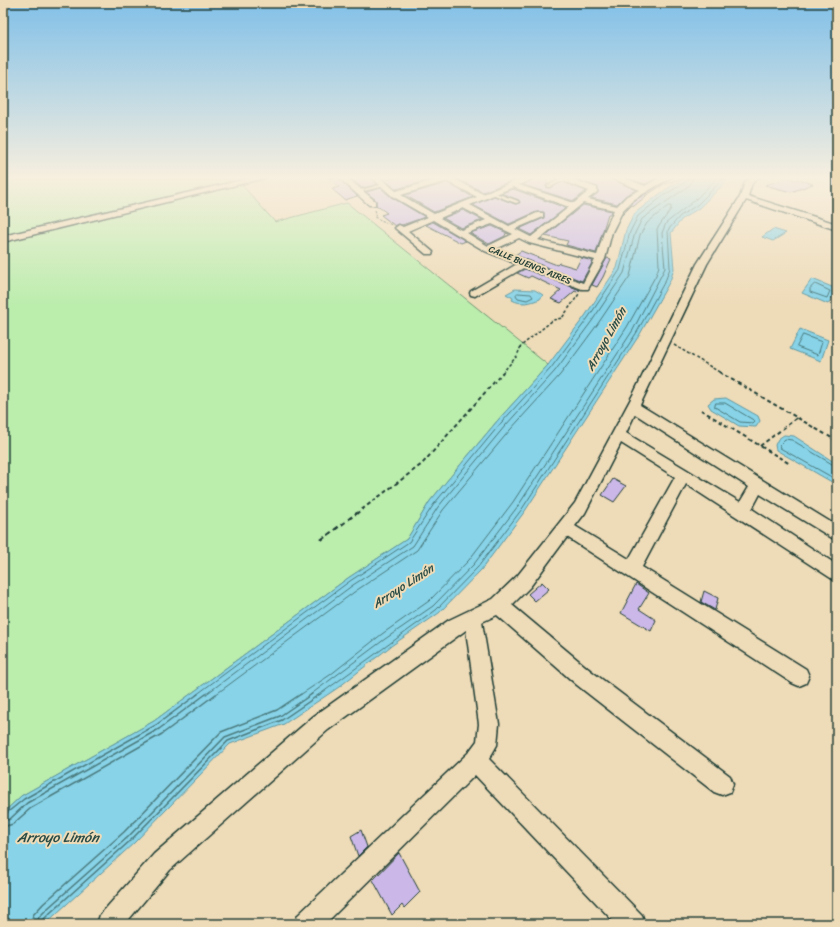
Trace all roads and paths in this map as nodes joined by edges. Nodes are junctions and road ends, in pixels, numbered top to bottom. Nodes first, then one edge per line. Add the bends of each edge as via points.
1 (85, 219) edge
2 (381, 219) edge
3 (428, 219) edge
4 (437, 219) edge
5 (489, 219) edge
6 (530, 219) edge
7 (558, 219) edge
8 (614, 219) edge
9 (730, 219) edge
10 (811, 219) edge
11 (492, 221) junction
12 (837, 228) edge
13 (401, 229) junction
14 (508, 229) junction
15 (460, 234) junction
16 (520, 234) junction
17 (3, 239) edge
18 (532, 240) junction
19 (488, 248) junction
20 (429, 252) dead end
21 (600, 259) junction
22 (525, 263) junction
23 (475, 293) dead end
24 (575, 299) dead end
25 (665, 339) junction
26 (633, 407) junction
27 (701, 410) dead end
28 (798, 417) junction
29 (618, 435) junction
30 (837, 441) edge
31 (760, 446) junction
32 (790, 464) dead end
33 (684, 475) junction
34 (758, 485) junction
35 (743, 511) junction
36 (566, 528) junction
37 (837, 534) edge
38 (321, 540) dead end
39 (632, 569) junction
40 (837, 574) edge
41 (499, 605) junction
42 (473, 618) junction
43 (799, 676) dead end
44 (475, 760) junction
45 (722, 784) dead end
46 (109, 924) edge
47 (307, 924) edge
48 (633, 924) edge

1 - 17 street
2 - 13 path
3 - 13 street
4 - 15 street, CALLE BUENOS AIRES
5 - 11 street
6 - 14 street
7 - 18 street
8 - 21 street
9 - 25 street via 702,264
10 - 12 street
11 - 14 street
11 - 15 street
13 - 20 street
14 - 16 street
15 - 19 street, CALLE BUENOS AIRES
16 - 18 street
16 - 19 street
18 - 21 street
19 - 22 street, CALLE BUENOS AIRES
21 - 22 street, CALLE BUENOS AIRES via 586,287
22 - 23 street
24 - 38 path via 562,318 553,320 521,346 517,356 422,464
25 - 26 street
25 - 28 path
26 - 29 street
26 - 34 street
27 - 31 path
28 - 30 path
28 - 31 path
29 - 33 street
29 - 36 street via 580,508
31 - 32 path
33 - 35 street
33 - 39 street
34 - 35 street
34 - 37 street
35 - 40 street
36 - 39 street
36 - 41 street via 524,581
39 - 43 street
41 - 42 street
41 - 45 street via 584,678
42 - 44 street via 489,724 487,745
42 - 46 street via 455,626 321,723 162,862
44 - 47 street
44 - 48 street

